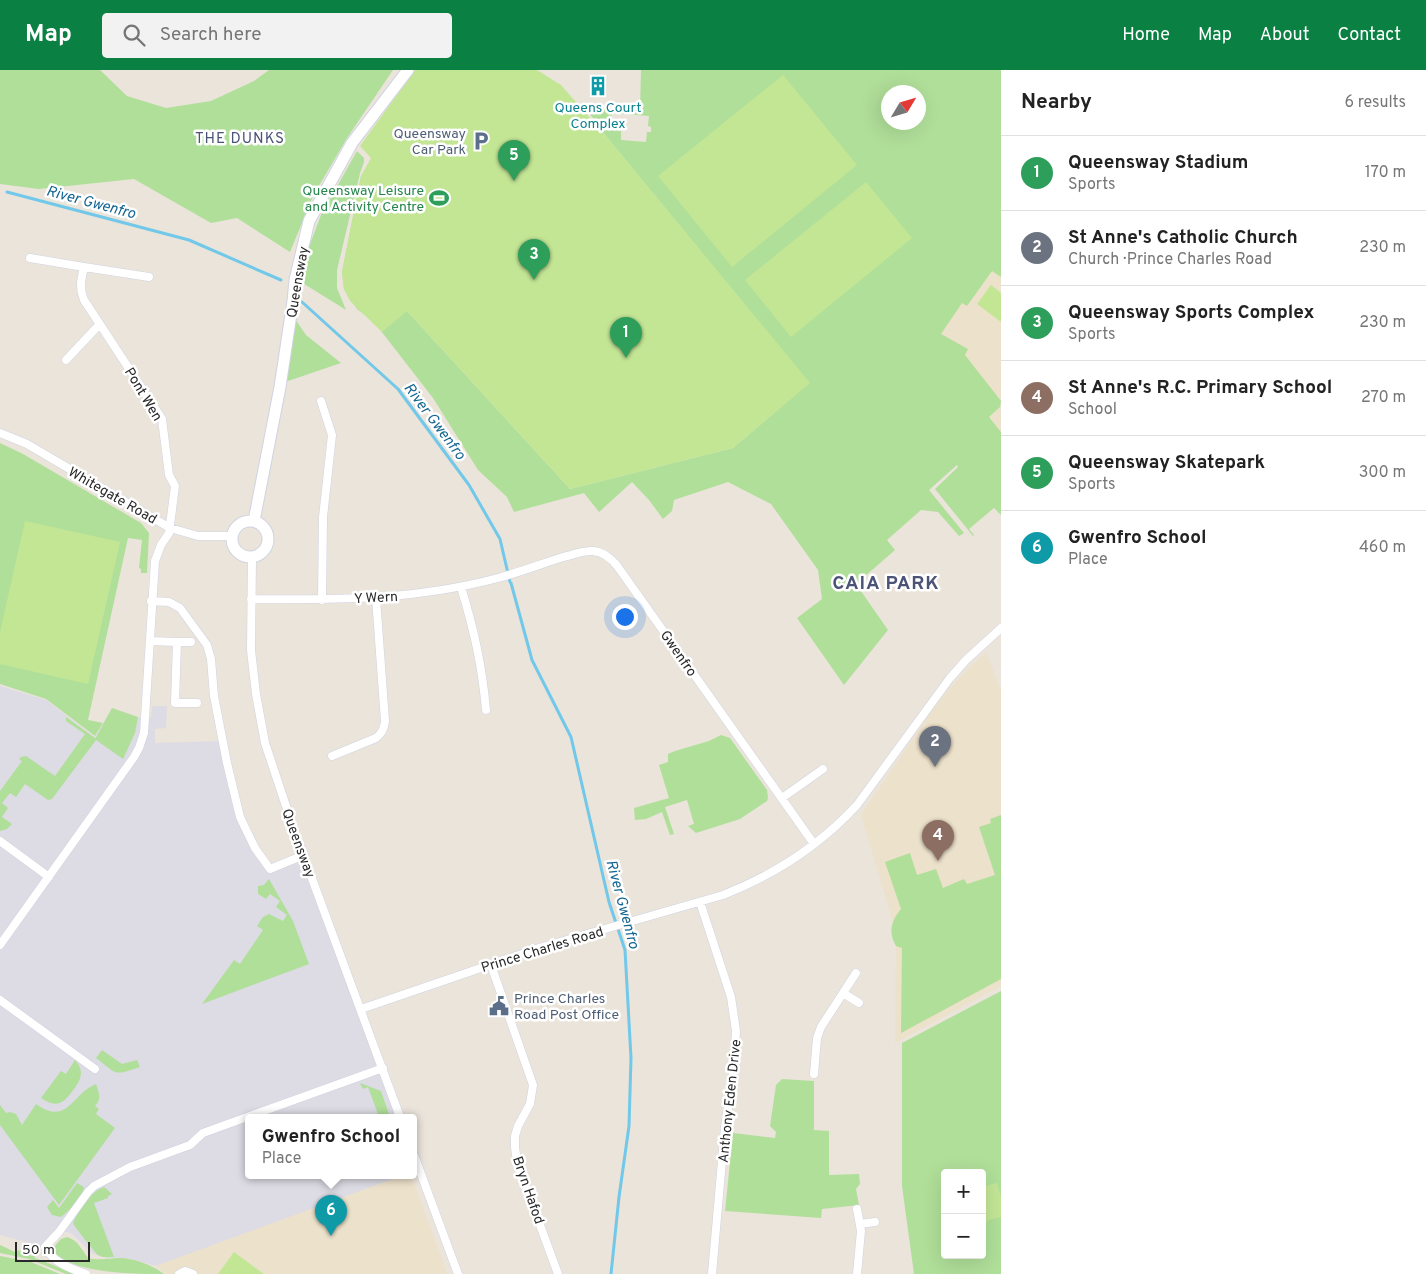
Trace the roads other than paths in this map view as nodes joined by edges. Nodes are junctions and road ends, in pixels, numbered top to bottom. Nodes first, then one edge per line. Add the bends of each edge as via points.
1 (408, 70) edge
2 (30, 258) dead end
3 (84, 267) junction
4 (149, 277) dead end
5 (99, 325) junction
6 (66, 360) dead end
7 (321, 401) dead end
8 (0, 433) edge
9 (254, 521) junction
10 (170, 528) junction
11 (232, 536) junction
12 (252, 557) junction
13 (499, 577) joint
14 (461, 587) junction
15 (251, 598) junction
16 (376, 598) junction
17 (322, 600) junction
18 (151, 601) junction
19 (1001, 628) edge
20 (150, 641) junction
21 (176, 642) junction
22 (191, 642) dead end
23 (196, 703) dead end
24 (486, 710) dead end
25 (332, 756) dead end
26 (823, 769) dead end
27 (782, 798) junction
28 (0, 841) edge
29 (814, 844) junction
30 (304, 855) junction
31 (49, 877) junction
32 (700, 902) junction
33 (0, 945) edge
34 (490, 965) junction
35 (856, 973) dead end
36 (843, 993) junction
37 (0, 1000) edge
38 (859, 1003) dead end
39 (361, 1009) junction
40 (383, 1068) junction
41 (95, 1069) dead end
42 (814, 1074) dead end
43 (256, 1114) edge
44 (399, 1114) edge
45 (245, 1118) edge
46 (417, 1163) edge
47 (857, 1209) dead end
48 (875, 1222) dead end
49 (860, 1224) junction
50 (86, 1274) edge
51 (179, 1274) edge
52 (193, 1274) edge
53 (458, 1274) edge
54 (558, 1274) edge
55 (712, 1274) edge
56 (857, 1274) edge

1 - 9 street, Queensway via 352,143 309,222 295,280 280,387
2 - 3 street
3 - 4 street
3 - 5 street, Pont Wen via 80,291
5 - 6 street
5 - 10 street, Pont Wen via 162,419 169,475 175,486
7 - 17 street via 332,435 323,517
8 - 10 street, Whitegate Road via 27,444
9 - 11 street via 238,525
9 - 12 street via 267,531 268,543 262,552
10 - 11 street, Whitegate Road via 198,536
10 - 18 street, Pont Wen via 155,561
11 - 12 street via 237,551
12 - 15 street, Queensway
13 - 14 street, Y Wern
13 - 27 street, Gwenfro via 585,551 603,553 611,559
14 - 16 street, Y Wern
14 - 24 street via 480,654
15 - 17 street, Y Wern
15 - 30 street, Queensway via 251,650 265,743
16 - 17 street, Y Wern
16 - 25 street via 384,728 376,738
18 - 20 street, Pont Wen
18 - 30 street via 169,602 180,608 207,645 227,763 240,817 255,848 270,869
19 - 29 street, Prince Charles Road via 950,678 857,805
20 - 21 street
20 - 31 street, Pont Wen via 146,718 139,748
21 - 22 street
21 - 23 street via 176,703
26 - 27 street
27 - 29 street, Gwenfro
28 - 31 street
29 - 32 street, Prince Charles Road via 749,884
30 - 39 street, Queensway
31 - 33 street, Pont Wen
32 - 34 street, Prince Charles Road
32 - 55 street, Anthony Eden Drive via 728,988 736,1031
34 - 39 street, Prince Charles Road
34 - 54 street, Bryn Hafod via 533,1085 530,1104 515,1136 517,1162
35 - 36 street
36 - 38 street
36 - 42 street via 817,1038
37 - 41 street
39 - 40 street, Queensway
40 - 43 street
40 - 44 street, Queensway
45 - 50 street via 203,1133 190,1145 130,1167 94,1186 45,1247 61,1264
46 - 53 street
47 - 49 street
48 - 49 street
49 - 56 street
51 - 52 street via 185,1271

